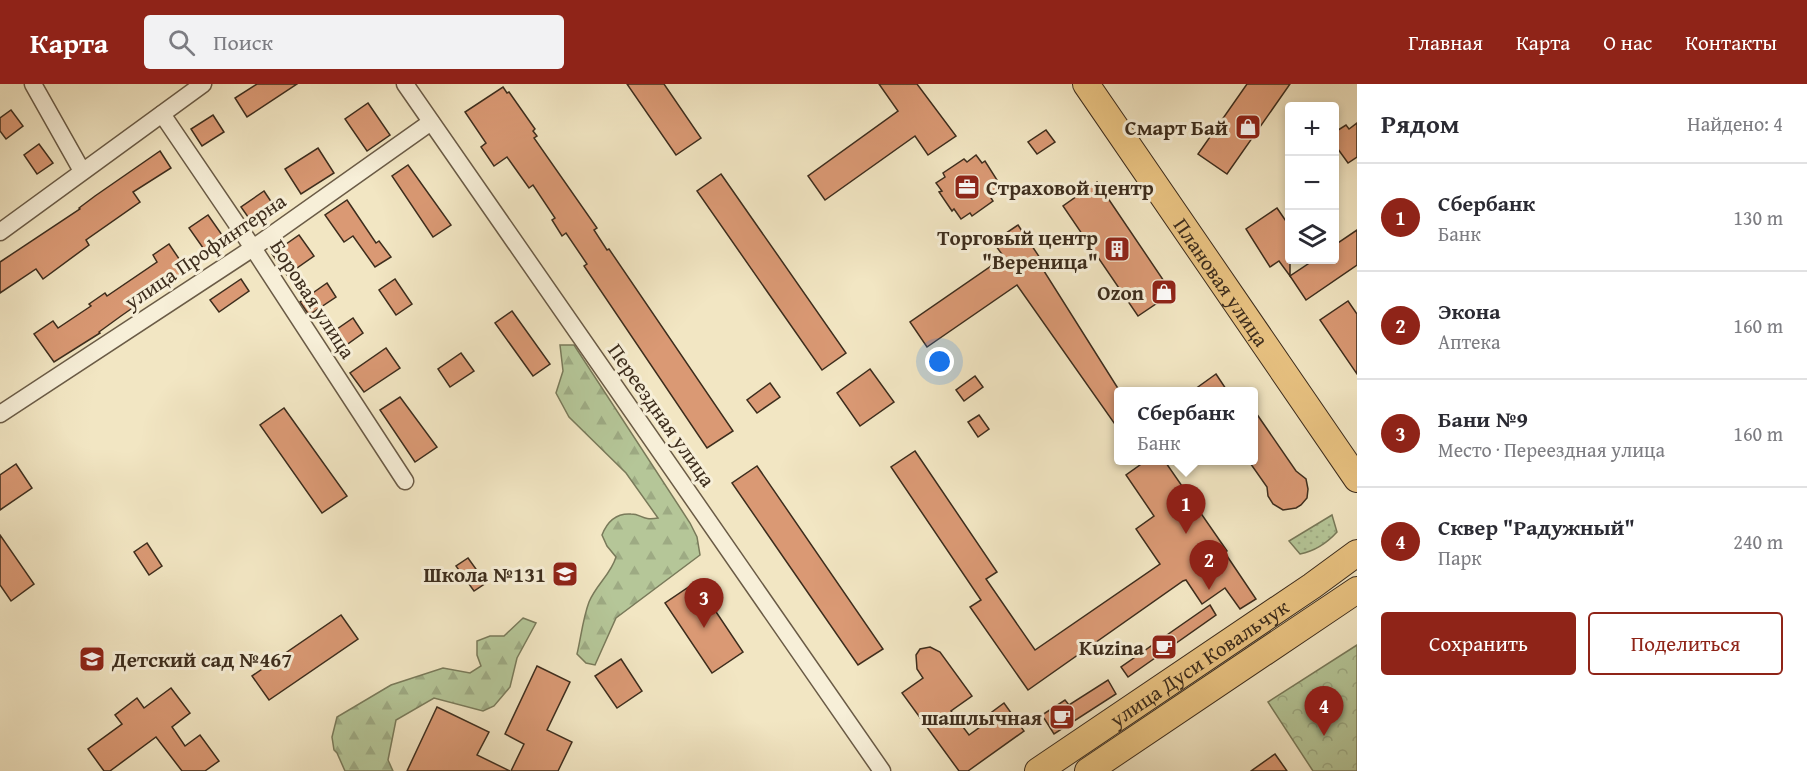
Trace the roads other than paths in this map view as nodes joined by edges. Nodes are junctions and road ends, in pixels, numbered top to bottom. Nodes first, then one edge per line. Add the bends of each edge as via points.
1 (33, 84) edge
2 (203, 84) edge
3 (405, 84) edge
4 (1086, 84) edge
5 (162, 114) junction
6 (432, 122) junction
7 (82, 171) junction
8 (0, 232) edge
9 (253, 248) junction
10 (0, 414) edge
11 (1357, 479) edge
12 (405, 481) dead end
13 (1357, 553) edge
14 (1357, 590) edge
15 (882, 771) edge
16 (1038, 771) edge
17 (1088, 771) edge

1 - 7 street
2 - 5 street
3 - 6 street, Переездная улица
4 - 11 main road, Плановая улица
5 - 7 street
5 - 9 street, Боровая улица
6 - 9 street, улица Профинтерна
6 - 15 street, Переездная улица
7 - 8 street
9 - 10 street, улица Профинтерна
9 - 12 street, Боровая улица
13 - 16 main road, улица Дуси Ковальчук
14 - 17 main road, улица Дуси Ковальчук

